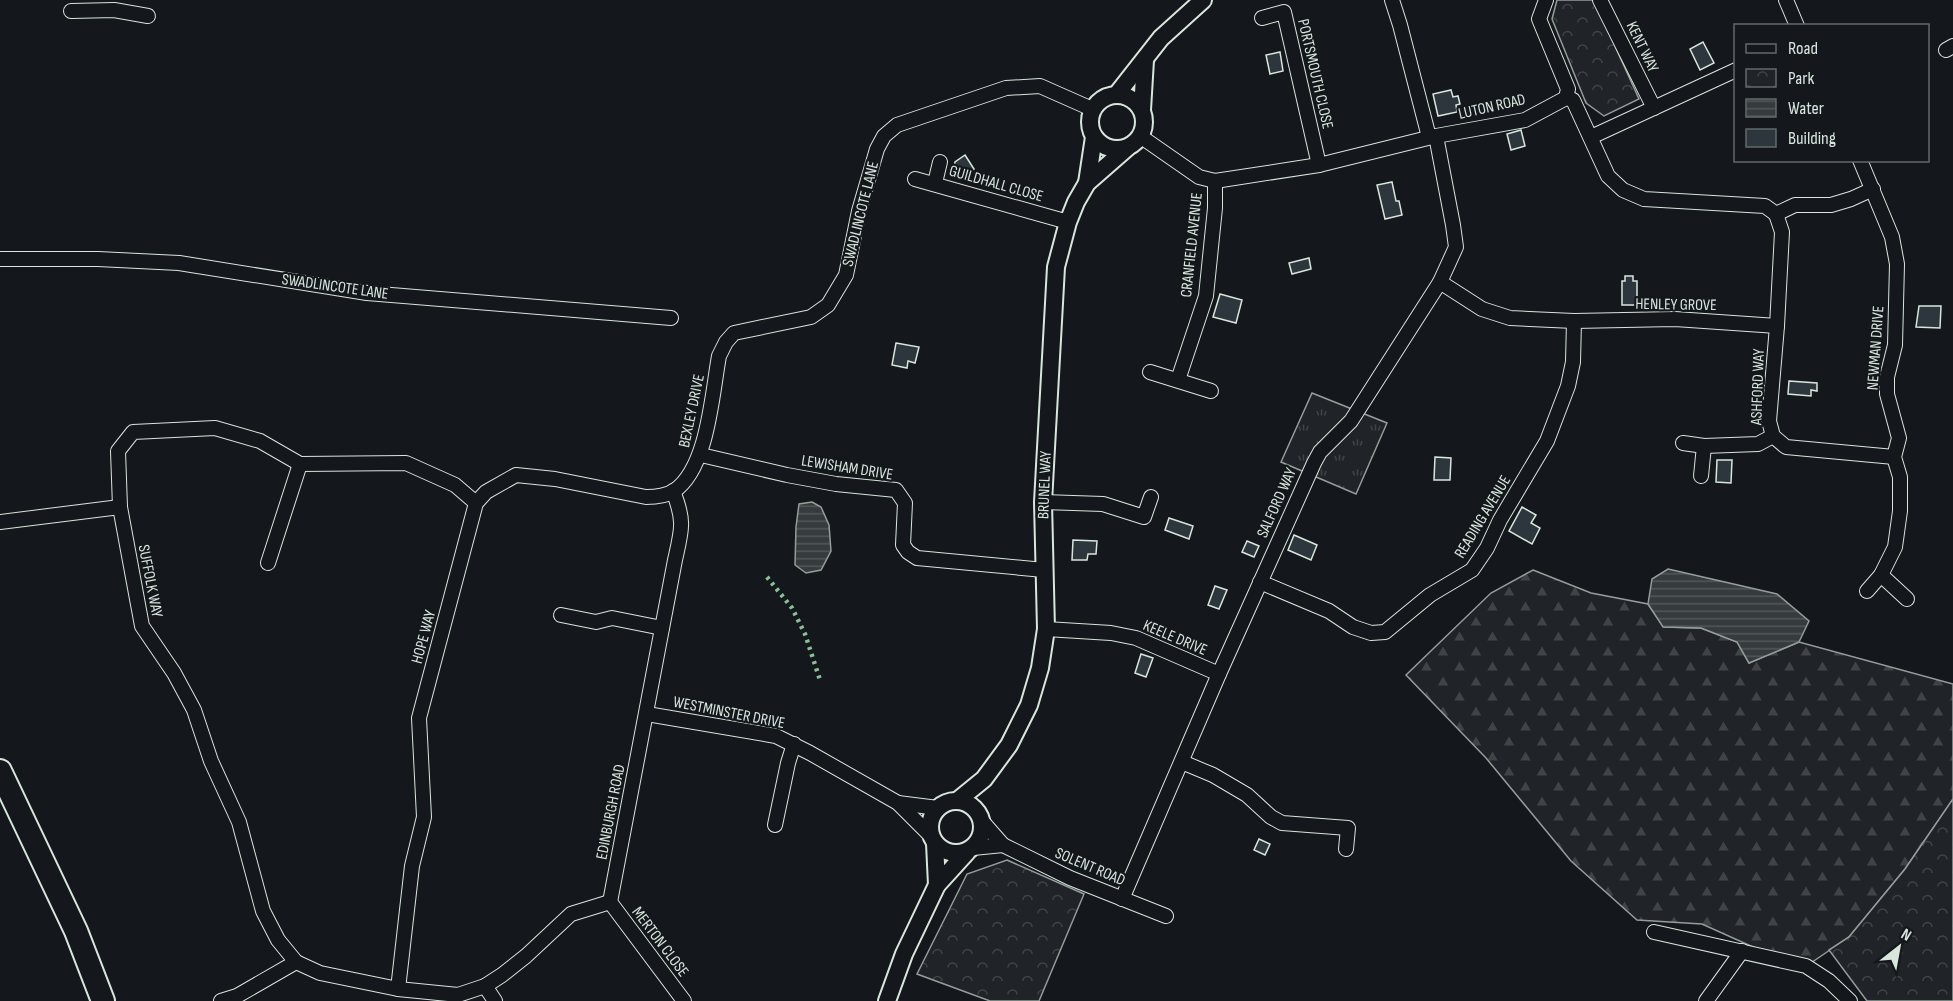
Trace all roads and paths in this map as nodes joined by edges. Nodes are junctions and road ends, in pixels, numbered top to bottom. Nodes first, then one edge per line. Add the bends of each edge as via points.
1 (1203, 0) edge
2 (1392, 0) edge
3 (1600, 0) edge
4 (1786, 0) edge
5 (1544, 1) edge
6 (114, 5) edge
7 (71, 11) dead end
8 (148, 16) dead end
9 (1262, 18) dead end
10 (1796, 24) edge
11 (1145, 60) junction
12 (1734, 71) edge
13 (1118, 94) junction
14 (1566, 98) junction
15 (1654, 108) junction
16 (1092, 109) junction
17 (1142, 110) junction
18 (1140, 136) junction
19 (1432, 136) junction
20 (1094, 137) junction
21 (1591, 137) junction
22 (1127, 148) junction
23 (940, 162) dead end
24 (1861, 162) edge
25 (1319, 165) junction
26 (915, 179) dead end
27 (1215, 181) junction
28 (935, 183) junction
29 (1087, 183) junction
30 (1873, 189) junction
31 (1776, 214) junction
32 (1068, 222) junction
33 (0, 259) edge
34 (1440, 282) junction
35 (671, 318) dead end
36 (1574, 321) junction
37 (1777, 326) junction
38 (734, 333) joint
39 (1150, 372) dead end
40 (1178, 380) junction
41 (1211, 391) dead end
42 (1773, 436) junction
43 (1683, 443) dead end
44 (1704, 446) junction
45 (701, 455) junction
46 (1894, 457) junction
47 (300, 464) junction
48 (1701, 476) dead end
49 (673, 491) junction
50 (1151, 497) dead end
51 (1043, 502) junction
52 (476, 503) junction
53 (120, 507) junction
54 (0, 522) edge
55 (268, 563) dead end
56 (1044, 570) junction
57 (1881, 575) junction
58 (1260, 582) junction
59 (1867, 591) dead end
60 (1907, 599) dead end
61 (561, 615) dead end
62 (662, 628) junction
63 (1046, 629) junction
64 (1220, 674) junction
65 (647, 714) junction
66 (794, 744) junction
67 (1182, 762) junction
68 (0, 771) edge
69 (984, 779) junction
70 (957, 801) junction
71 (898, 803) junction
72 (938, 808) junction
73 (981, 818) junction
74 (775, 825) dead end
75 (933, 840) junction
76 (1003, 845) junction
77 (1346, 849) dead end
78 (970, 850) junction
79 (937, 885) junction
80 (1122, 899) junction
81 (610, 902) junction
82 (1166, 916) dead end
83 (1654, 932) dead end
84 (1742, 951) junction
85 (296, 962) junction
86 (485, 986) junction
87 (398, 988) junction
88 (96, 998) edge
89 (238, 999) edge
90 (221, 1001) edge
91 (495, 1001) edge
92 (684, 1001) edge
93 (887, 1001) edge
94 (1706, 1001) edge
95 (1850, 1001) edge

1 - 11 street via 1161,38
2 - 19 street, SALFORD WAY
3 - 15 street, KENT WAY
4 - 10 street
5 - 14 street via 1539,19 1568,89
6 - 7 street
6 - 8 street
9 - 25 street, PORTSMOUTH CLOSE via 1284,12
11 - 13 street
11 - 17 street
12 - 15 street
13 - 16 street via 1100,99
13 - 17 street via 1133,100
14 - 19 street, LUTON ROAD via 1525,120
14 - 21 street via 1573,100
15 - 21 street
16 - 20 street via 1089,122
16 - 38 street, SWADLINCOTE LANE via 1040,86 1006,88 897,125 884,136 878,149 859,211 846,275 828,304 811,317
17 - 18 street via 1144,126
18 - 22 street
18 - 27 street via 1199,177
19 - 25 street, LUTON ROAD
19 - 34 street, SALFORD WAY via 1456,247
20 - 22 street via 1111,149
20 - 29 street, BRUNEL WAY
21 - 31 street via 1608,176 1623,190 1644,199 1765,206
22 - 29 street, BRUNEL WAY
23 - 28 street
24 - 30 street, NEWMAN DRIVE
25 - 27 street, LUTON ROAD
26 - 28 street, GUILDHALL CLOSE
27 - 40 street, CRANFIELD AVENUE via 1206,296
28 - 32 street, GUILDHALL CLOSE
29 - 32 street, BRUNEL WAY
30 - 31 street via 1851,200 1831,205 1795,205
30 - 46 street, NEWMAN DRIVE via 1892,237 1897,264 1895,345 1887,376 1887,394 1899,438
31 - 37 street, ASHFORD WAY via 1782,232
32 - 51 street, BRUNEL WAY via 1056,267
33 - 35 street, SWADLINCOTE LANE via 179,263 368,293
34 - 36 street, HENLEY GROVE via 1482,309 1510,318
34 - 58 street, SALFORD WAY via 1352,421 1320,452
36 - 37 street, HENLEY GROVE via 1675,319
36 - 58 street, READING AVENUE via 1568,386 1547,441 1472,570 1430,595 1385,632 1371,633
37 - 42 street, ASHFORD WAY via 1769,421
38 - 45 street, BEXLEY DRIVE via 720,356
39 - 40 street
40 - 41 street
42 - 44 street via 1758,444
42 - 46 street, ASHFORD WAY via 1786,447
43 - 44 street
44 - 48 street
45 - 49 street, BEXLEY DRIVE via 688,477
45 - 56 street, LEWISHAM DRIVE via 836,484 896,490 905,503 903,545 916,558
46 - 57 street, NEWMAN DRIVE via 1900,477 1900,511 1895,547
47 - 52 street via 406,463 455,484
47 - 53 street, SUFFOLK WAY via 260,441 215,428 133,432 118,451
47 - 55 street
49 - 52 street via 646,498 516,475 486,492
49 - 62 street, EDINBURGH ROAD via 683,526
50 - 51 street via 1144,517 1103,504
51 - 56 street, BRUNEL WAY
52 - 87 street, HOPE WAY via 419,718 424,817 412,866
53 - 54 street
53 - 85 street, SUFFOLK WAY via 141,626 194,710 239,822 263,910 278,940
56 - 63 street, BRUNEL WAY
57 - 59 street, NEWMAN DRIVE
57 - 60 street
58 - 64 street, SALFORD WAY
61 - 62 street via 596,622 612,618
62 - 65 street, EDINBURGH ROAD
63 - 64 street, KEELE DRIVE via 1136,638
63 - 69 street, BRUNEL WAY via 1029,705 1009,745
64 - 67 street, SALFORD WAY
65 - 66 street, WESTMINSTER DRIVE via 776,736
65 - 81 street, EDINBURGH ROAD
66 - 71 street, WESTMINSTER DRIVE
66 - 74 street
67 - 77 street via 1247,795 1282,823 1348,828
67 - 80 street, SALFORD WAY
68 - 88 highway via 76,931
69 - 70 street, BRUNEL WAY
69 - 73 street, BRUNEL WAY
70 - 72 street
70 - 73 street via 966,802
71 - 72 street, WESTMINSTER DRIVE
71 - 75 street, WESTMINSTER DRIVE
72 - 75 street via 931,818
73 - 76 street, SOLENT ROAD
73 - 78 street via 981,837
75 - 78 street via 949,853
75 - 79 street
76 - 78 street
76 - 80 street, SOLENT ROAD
78 - 79 street
79 - 93 street via 899,964
80 - 82 street, SOLENT ROAD
81 - 86 street via 571,914 526,956
81 - 92 street, MERTON CLOSE
83 - 84 street
84 - 94 street
84 - 95 street via 1806,966
85 - 87 street, SUFFOLK WAY via 320,973
85 - 89 street
86 - 87 street via 458,995
86 - 91 street
89 - 90 street

